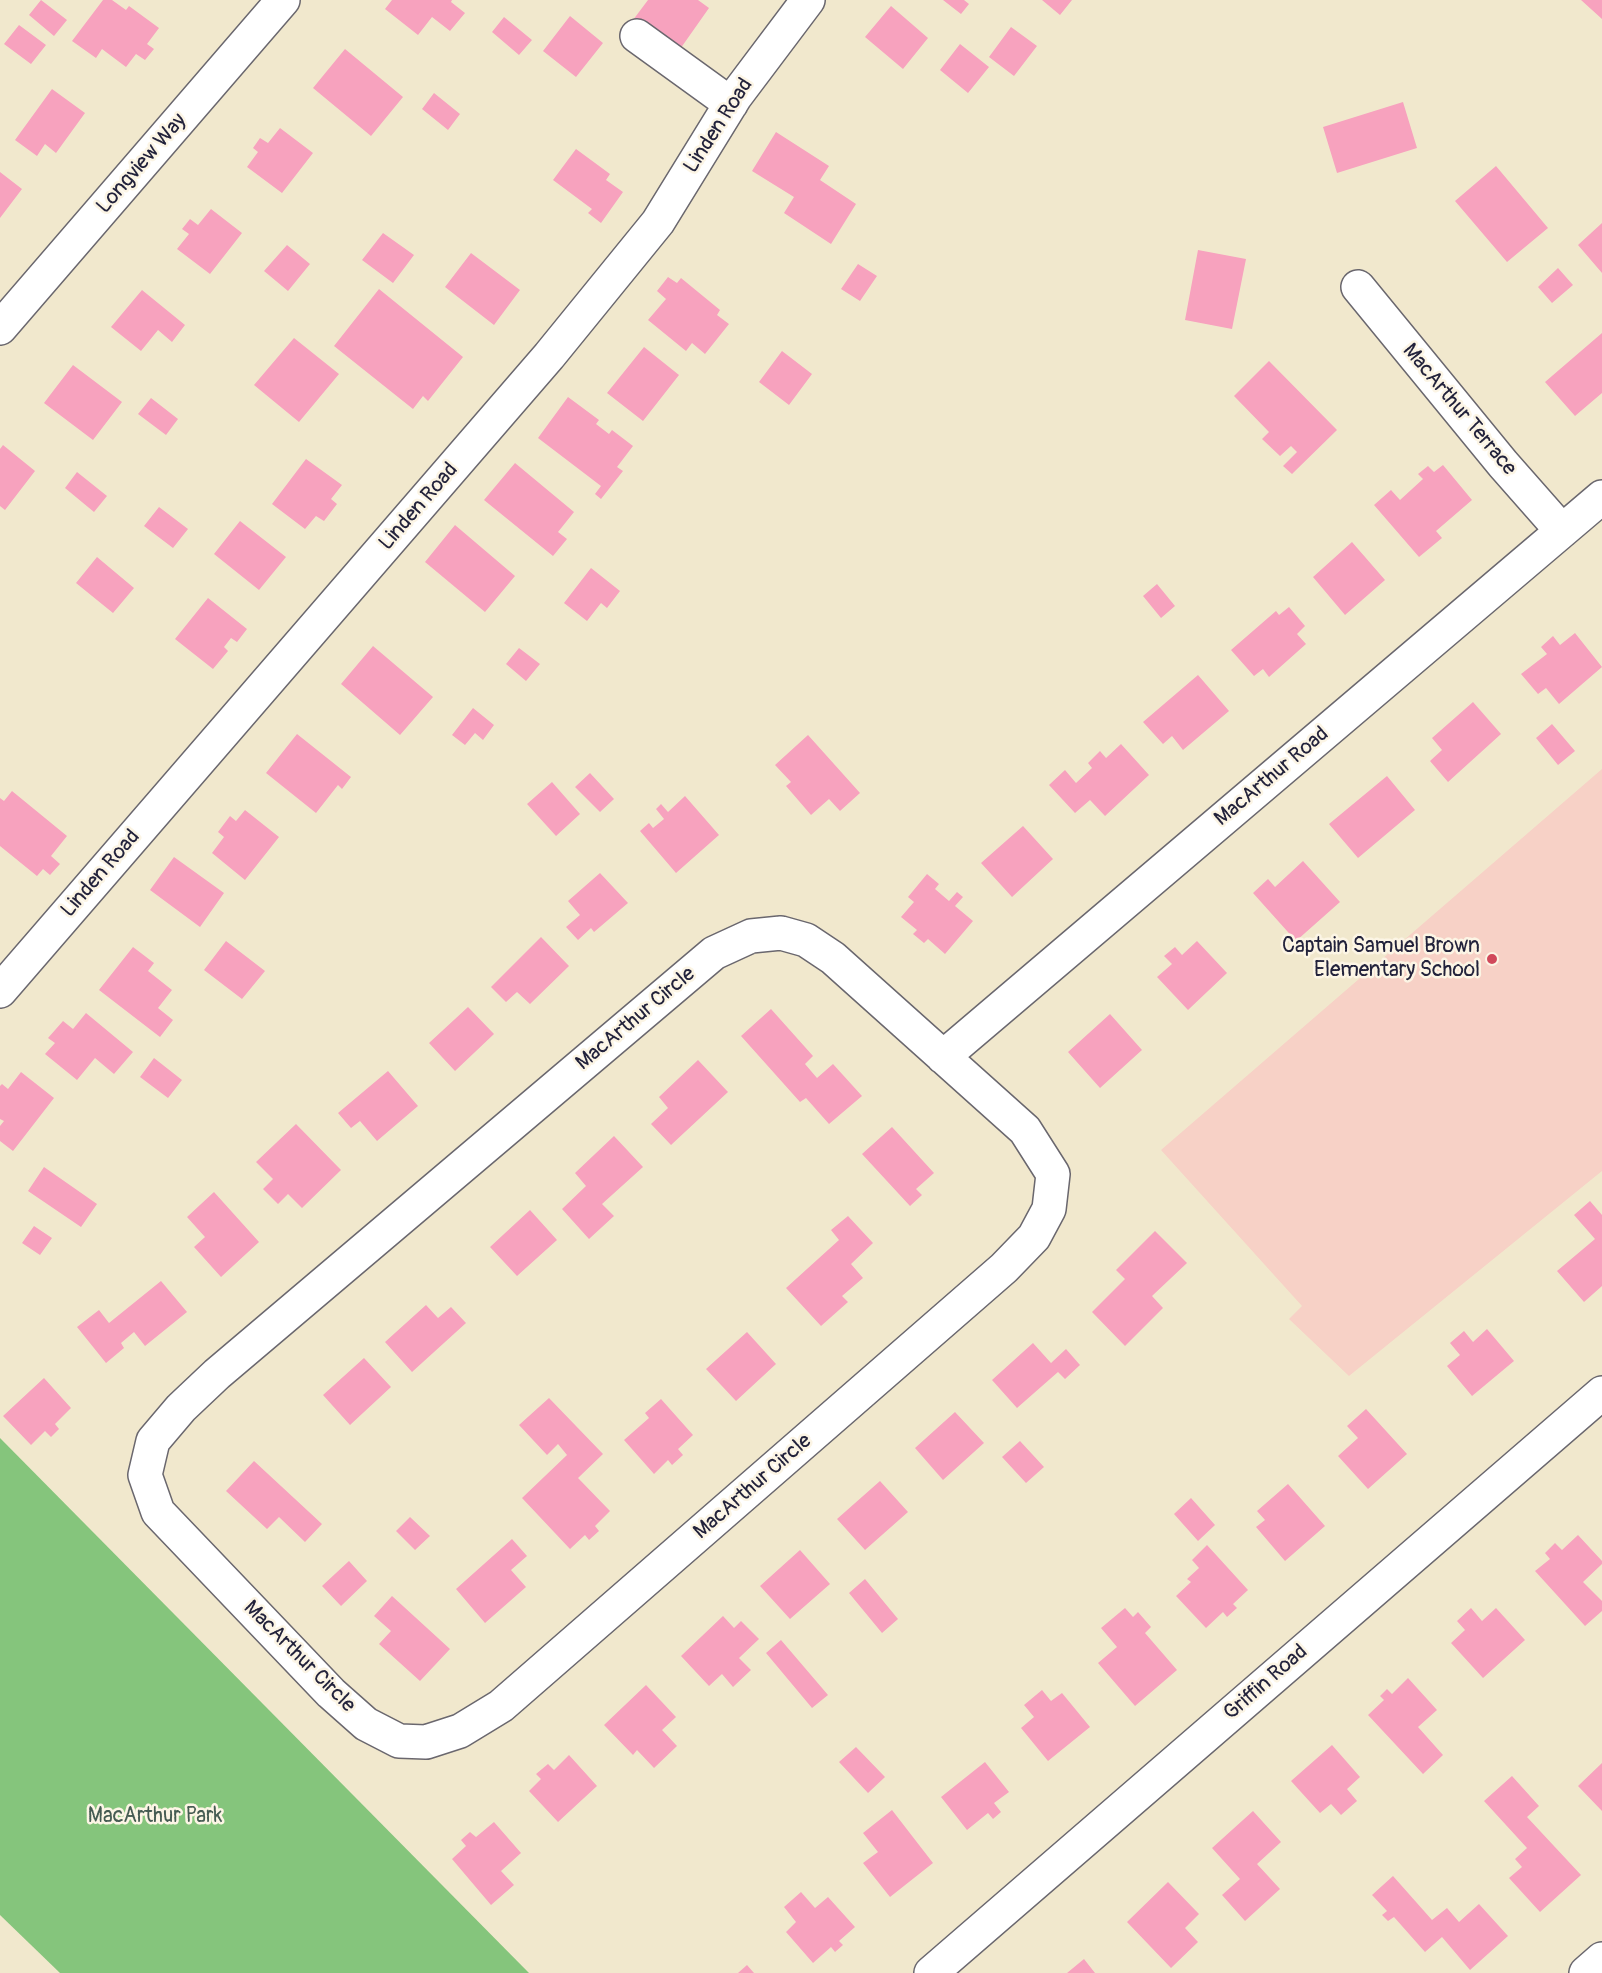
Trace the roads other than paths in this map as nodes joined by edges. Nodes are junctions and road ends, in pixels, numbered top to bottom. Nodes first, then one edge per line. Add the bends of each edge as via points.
1 (283, 0) edge
2 (808, 0) edge
3 (637, 36) dead end
4 (731, 104) junction
5 (1358, 287) dead end
6 (0, 328) edge
7 (1602, 497) edge
8 (1562, 531) junction
9 (0, 991) edge
10 (943, 1057) junction
11 (1602, 1393) edge
12 (1602, 1959) edge
13 (931, 1973) edge
14 (1586, 1973) edge

1 - 6 street, Longview Way
2 - 4 street, Linden Road
3 - 4 street
4 - 9 street, Linden Road via 658,222 549,356
5 - 8 street, MacArthur Terrace
7 - 8 street, MacArthur Road
8 - 10 street, MacArthur Road
10 - 10 street, MacArthur Circle via 1025,1130 1053,1174 1049,1209 1034,1237 969,1299 501,1706 460,1731 426,1742 399,1741 366,1724 332,1694 158,1512 145,1475 153,1441 181,1408 714,953 752,936 781,933 806,940 833,958
11 - 13 street, Griffin Road
12 - 14 street

